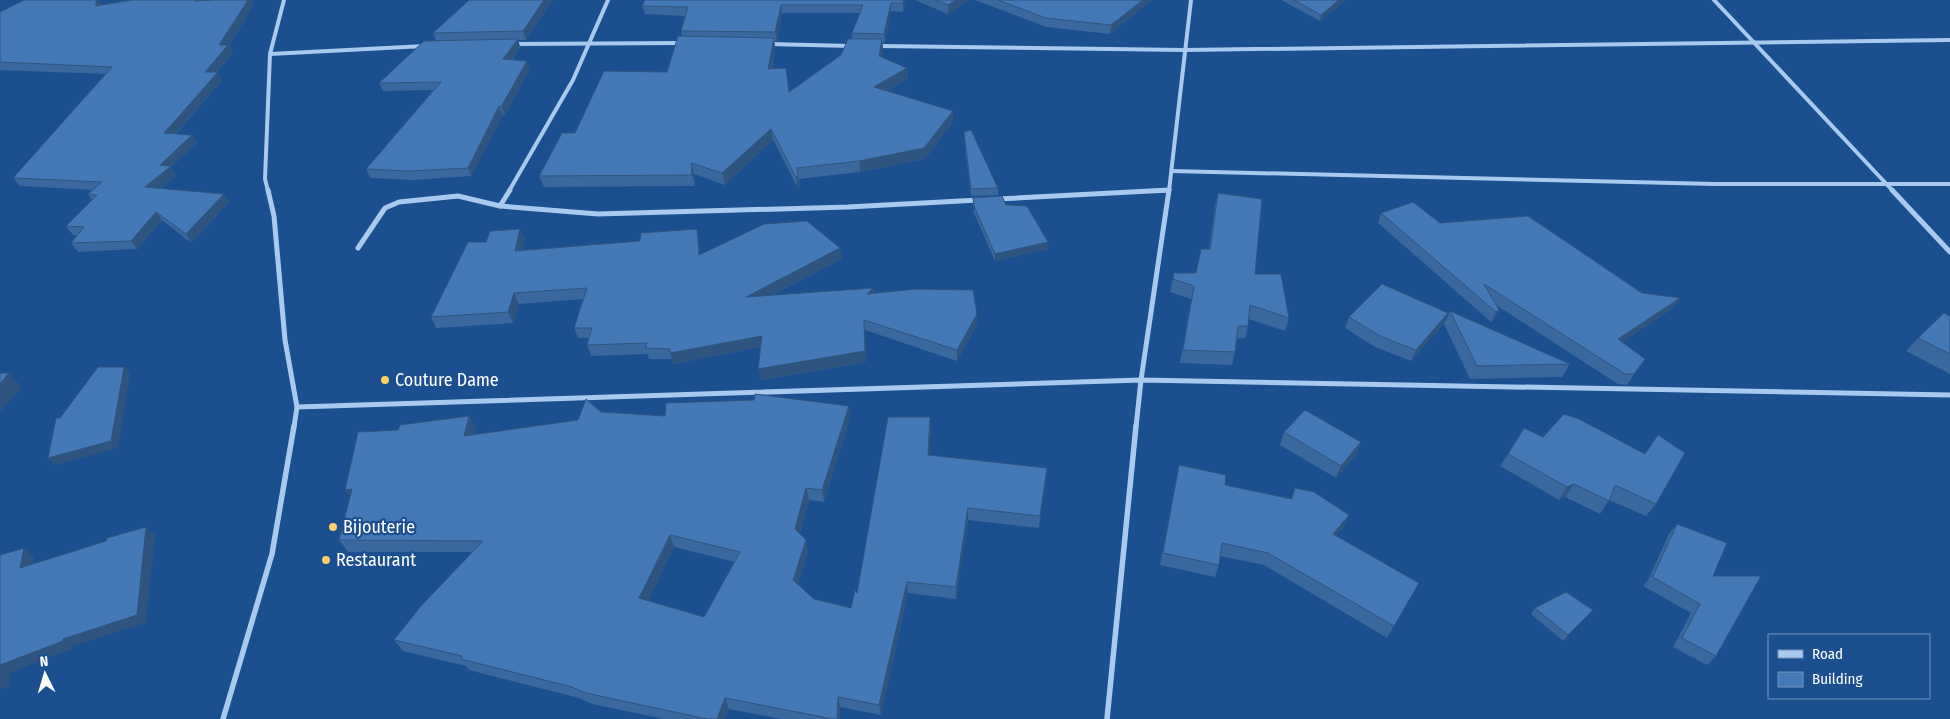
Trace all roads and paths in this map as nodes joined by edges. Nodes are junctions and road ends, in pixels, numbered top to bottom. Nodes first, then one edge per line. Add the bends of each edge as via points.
1 (284, 0) edge
2 (608, 0) edge
3 (1191, 0) edge
4 (1714, 0) edge
5 (1950, 40) edge
6 (592, 42) junction
7 (1754, 43) junction
8 (505, 44) edge
9 (691, 44) edge
10 (760, 44) edge
11 (427, 46) edge
12 (859, 46) edge
13 (869, 46) edge
14 (1185, 50) junction
15 (270, 54) junction
16 (1172, 170) junction
17 (1886, 184) junction
18 (1950, 184) edge
19 (1169, 190) junction
20 (994, 199) edge
21 (984, 200) edge
22 (500, 206) junction
23 (358, 248) dead end
24 (1950, 252) edge
25 (1141, 380) junction
26 (1950, 395) edge
27 (298, 407) junction
28 (223, 719) edge
29 (1107, 719) edge

1 - 15 street
2 - 6 street
3 - 14 street
4 - 7 street
5 - 7 street
6 - 8 street
6 - 9 street
6 - 22 street via 540,142
7 - 14 street
7 - 17 street
10 - 12 street
11 - 15 street
13 - 14 street
14 - 16 street
15 - 27 street via 264,179 274,216 285,340
16 - 17 street via 1715,184
16 - 19 street
17 - 18 street
17 - 24 street
19 - 20 street
19 - 25 street
21 - 22 street via 598,214
22 - 23 street via 458,196 399,202 385,208
25 - 26 street
25 - 27 street
25 - 29 street
27 - 28 street via 272,554

